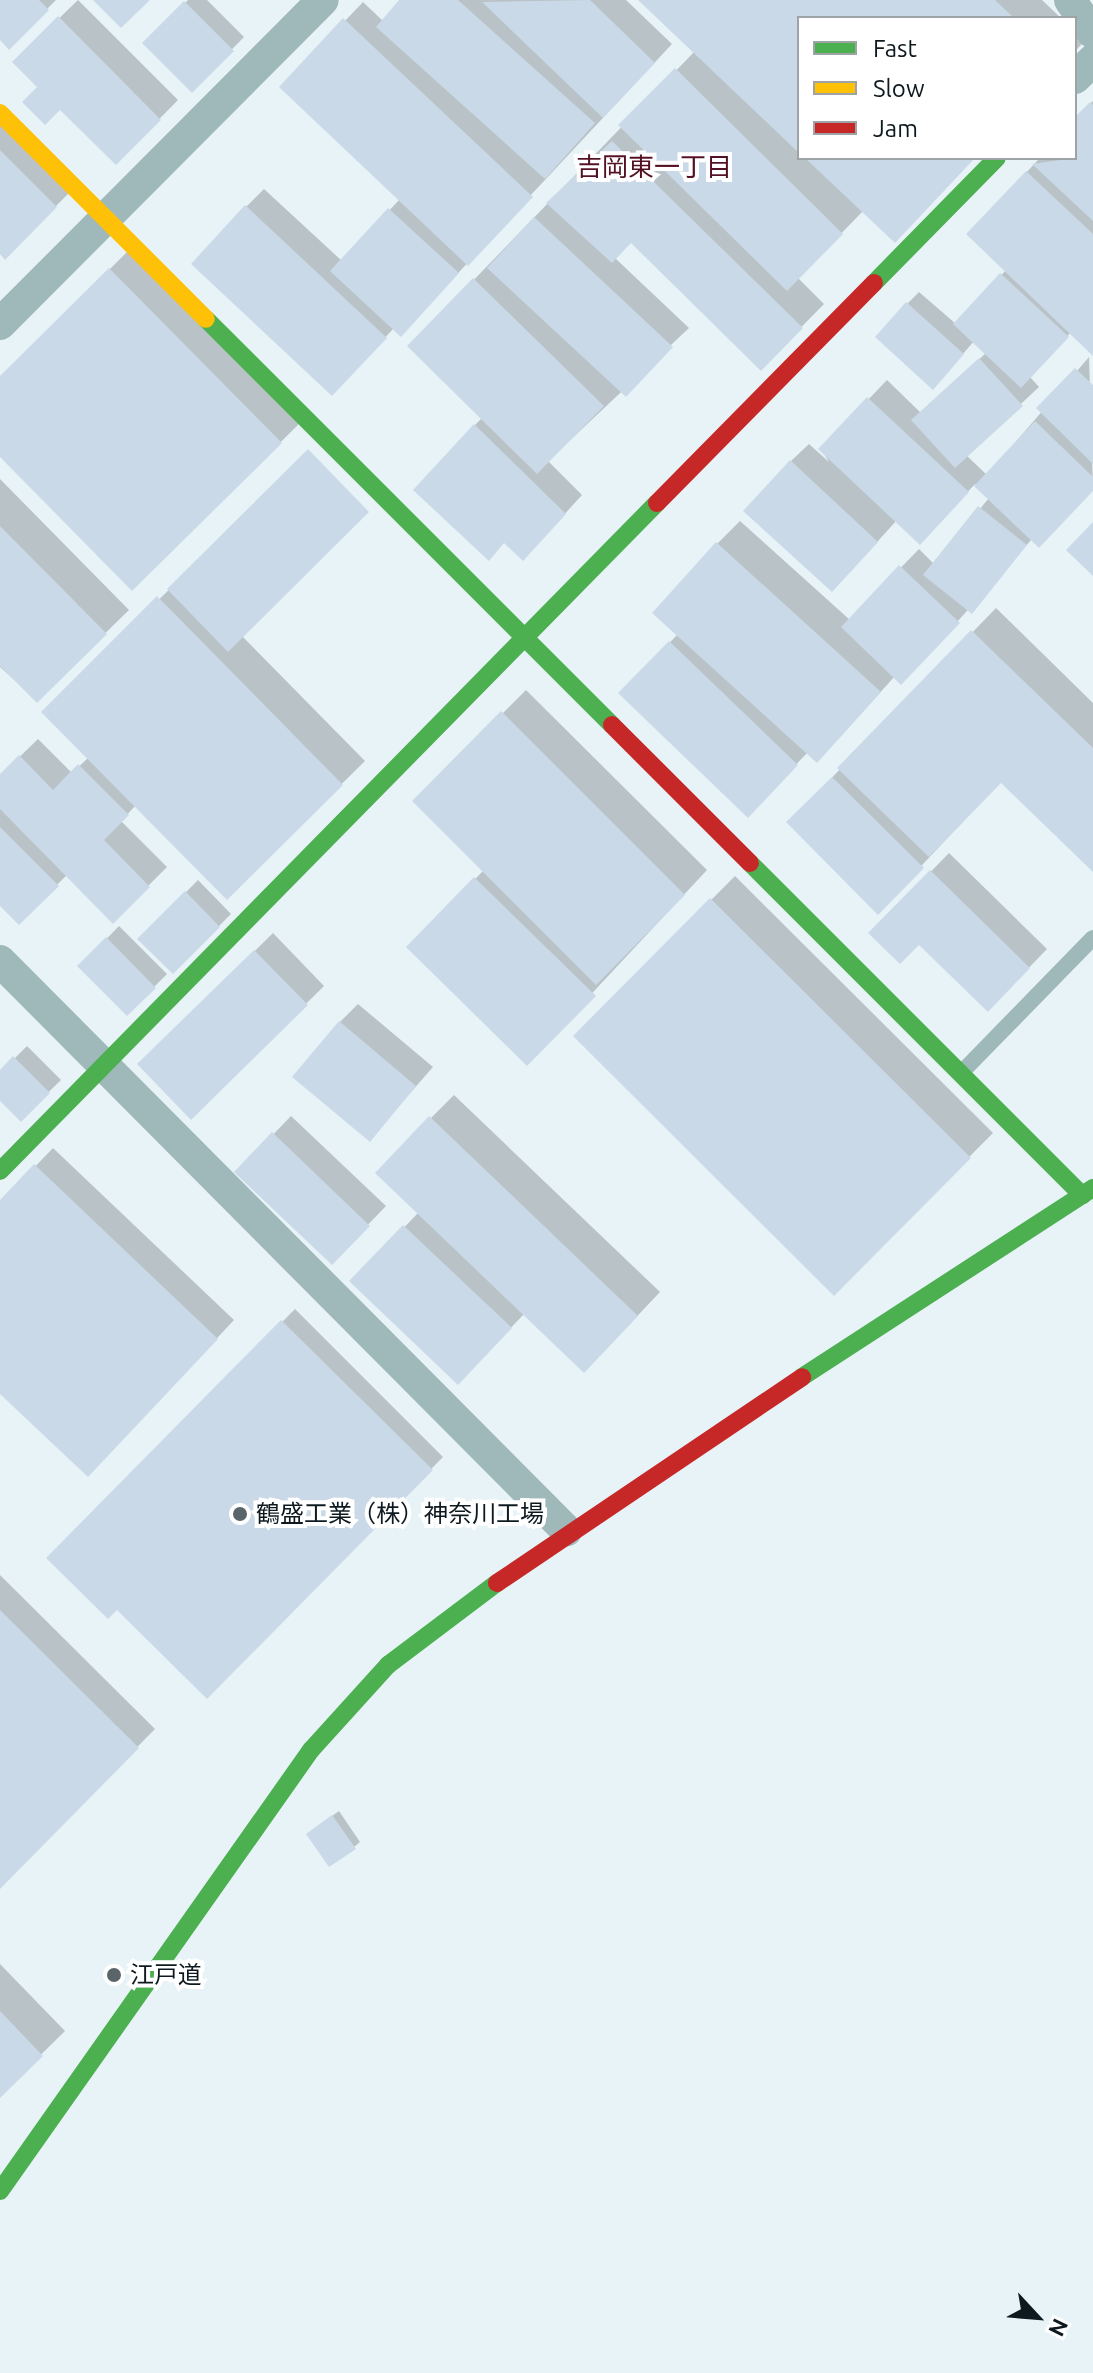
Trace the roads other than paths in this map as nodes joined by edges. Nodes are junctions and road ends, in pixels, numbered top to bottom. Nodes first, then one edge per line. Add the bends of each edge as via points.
1 (323, 0) edge
2 (1070, 0) edge
3 (1093, 33) edge
4 (1093, 60) edge
5 (1077, 76) edge
6 (0, 113) edge
7 (995, 160) edge
8 (105, 218) junction
9 (0, 324) edge
10 (528, 639) junction
11 (1093, 938) edge
12 (0, 961) edge
13 (105, 1067) junction
14 (961, 1074) junction
15 (0, 1171) edge
16 (1088, 1192) edge
17 (566, 1530) junction
18 (0, 2191) edge

1 - 8 street
2 - 3 street
4 - 5 street
6 - 8 street
7 - 10 street
8 - 9 street
8 - 10 street
10 - 13 street
10 - 14 street
11 - 14 lane
12 - 13 street
13 - 15 street
13 - 17 street
14 - 16 street
16 - 17 street
17 - 18 street via 417,1640 357,1696

